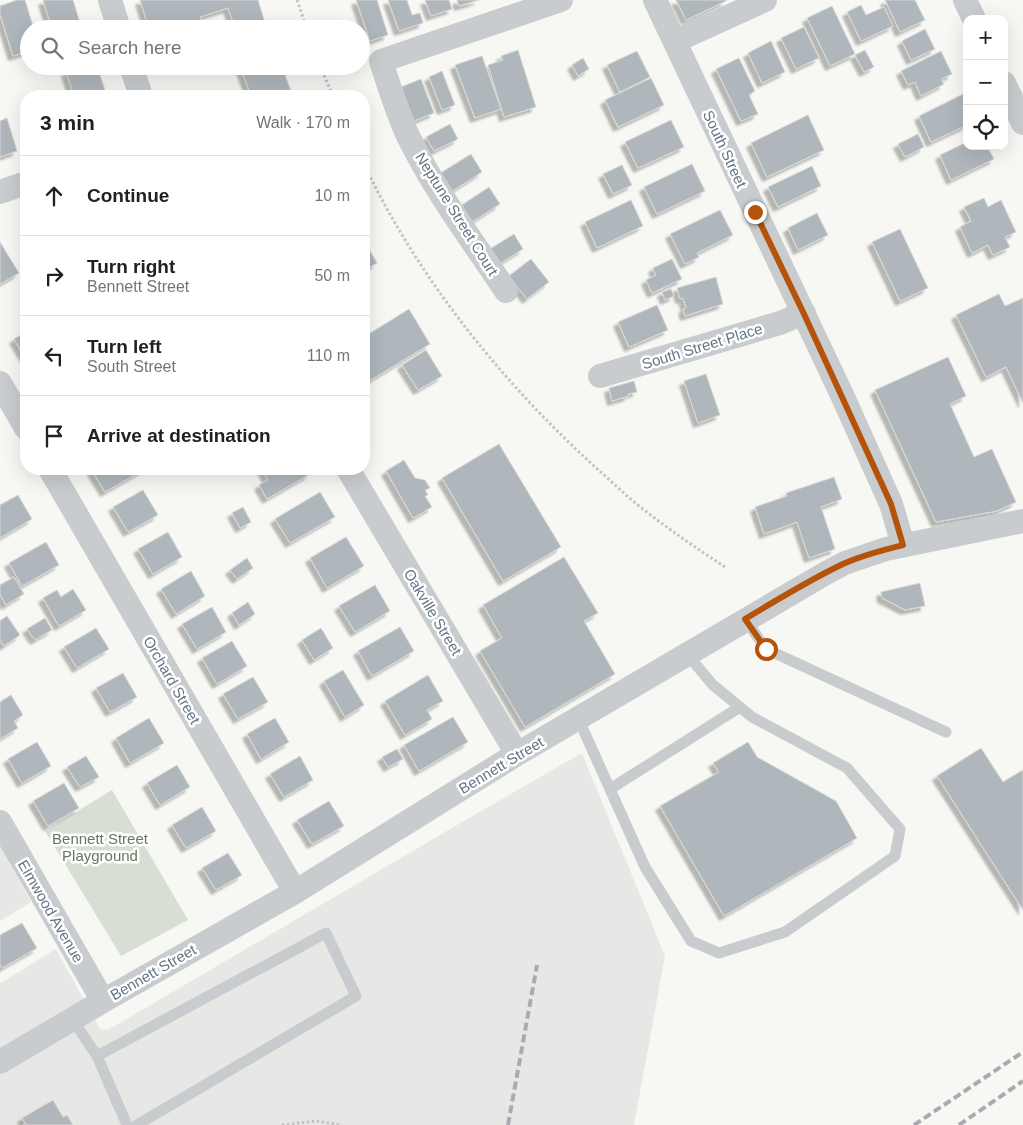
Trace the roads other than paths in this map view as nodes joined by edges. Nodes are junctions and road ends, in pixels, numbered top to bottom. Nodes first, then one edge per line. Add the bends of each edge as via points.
1 (110, 0) edge
2 (561, 0) edge
3 (655, 0) edge
4 (765, 0) edge
5 (965, 0) edge
6 (972, 15) edge
7 (116, 20) edge
8 (675, 41) junction
9 (134, 75) edge
10 (139, 90) edge
11 (1008, 91) edge
12 (1023, 123) edge
13 (20, 185) edge
14 (0, 192) edge
15 (506, 291) dead end
16 (804, 314) junction
17 (600, 376) dead end
18 (0, 383) edge
19 (20, 418) edge
20 (53, 475) edge
21 (352, 475) edge
22 (1023, 521) edge
23 (903, 545) junction
24 (745, 619) junction
25 (687, 654) junction
26 (740, 707) junction
27 (578, 718) junction
28 (946, 732) dead end
29 (517, 754) junction
30 (610, 788) junction
31 (0, 822) edge
32 (295, 892) junction
33 (103, 1001) junction
34 (72, 1019) junction
35 (98, 1056) junction
36 (0, 1062) edge
37 (127, 1125) edge
38 (137, 1125) edge

1 - 7 street
2 - 15 street, Neptune Street Court via 381,61 408,136 453,214
3 - 8 street, South Street
4 - 8 street
5 - 6 street
8 - 16 street, South Street
9 - 10 street
11 - 12 street
13 - 14 street
16 - 17 street, South Street Place
16 - 23 street, South Street via 891,504
18 - 19 street
20 - 32 street, Orchard Street
21 - 29 street, Oakville Street
22 - 23 street, Bennett Street
23 - 24 street, Bennett Street via 845,563
24 - 25 street, Bennett Street
24 - 28 lane via 766,649
25 - 26 lane via 713,685
25 - 27 street, Bennett Street
26 - 30 lane
26 - 30 lane via 752,717 846,768 900,829 895,856 785,932 718,953 691,941 645,867
27 - 29 street, Bennett Street
27 - 30 lane
29 - 32 street, Bennett Street
31 - 33 street, Elmwood Avenue
32 - 33 street, Bennett Street
33 - 34 street, Bennett Street
34 - 35 lane
34 - 36 street, Bennett Street
35 - 37 lane
35 - 38 lane via 326,933 356,996

